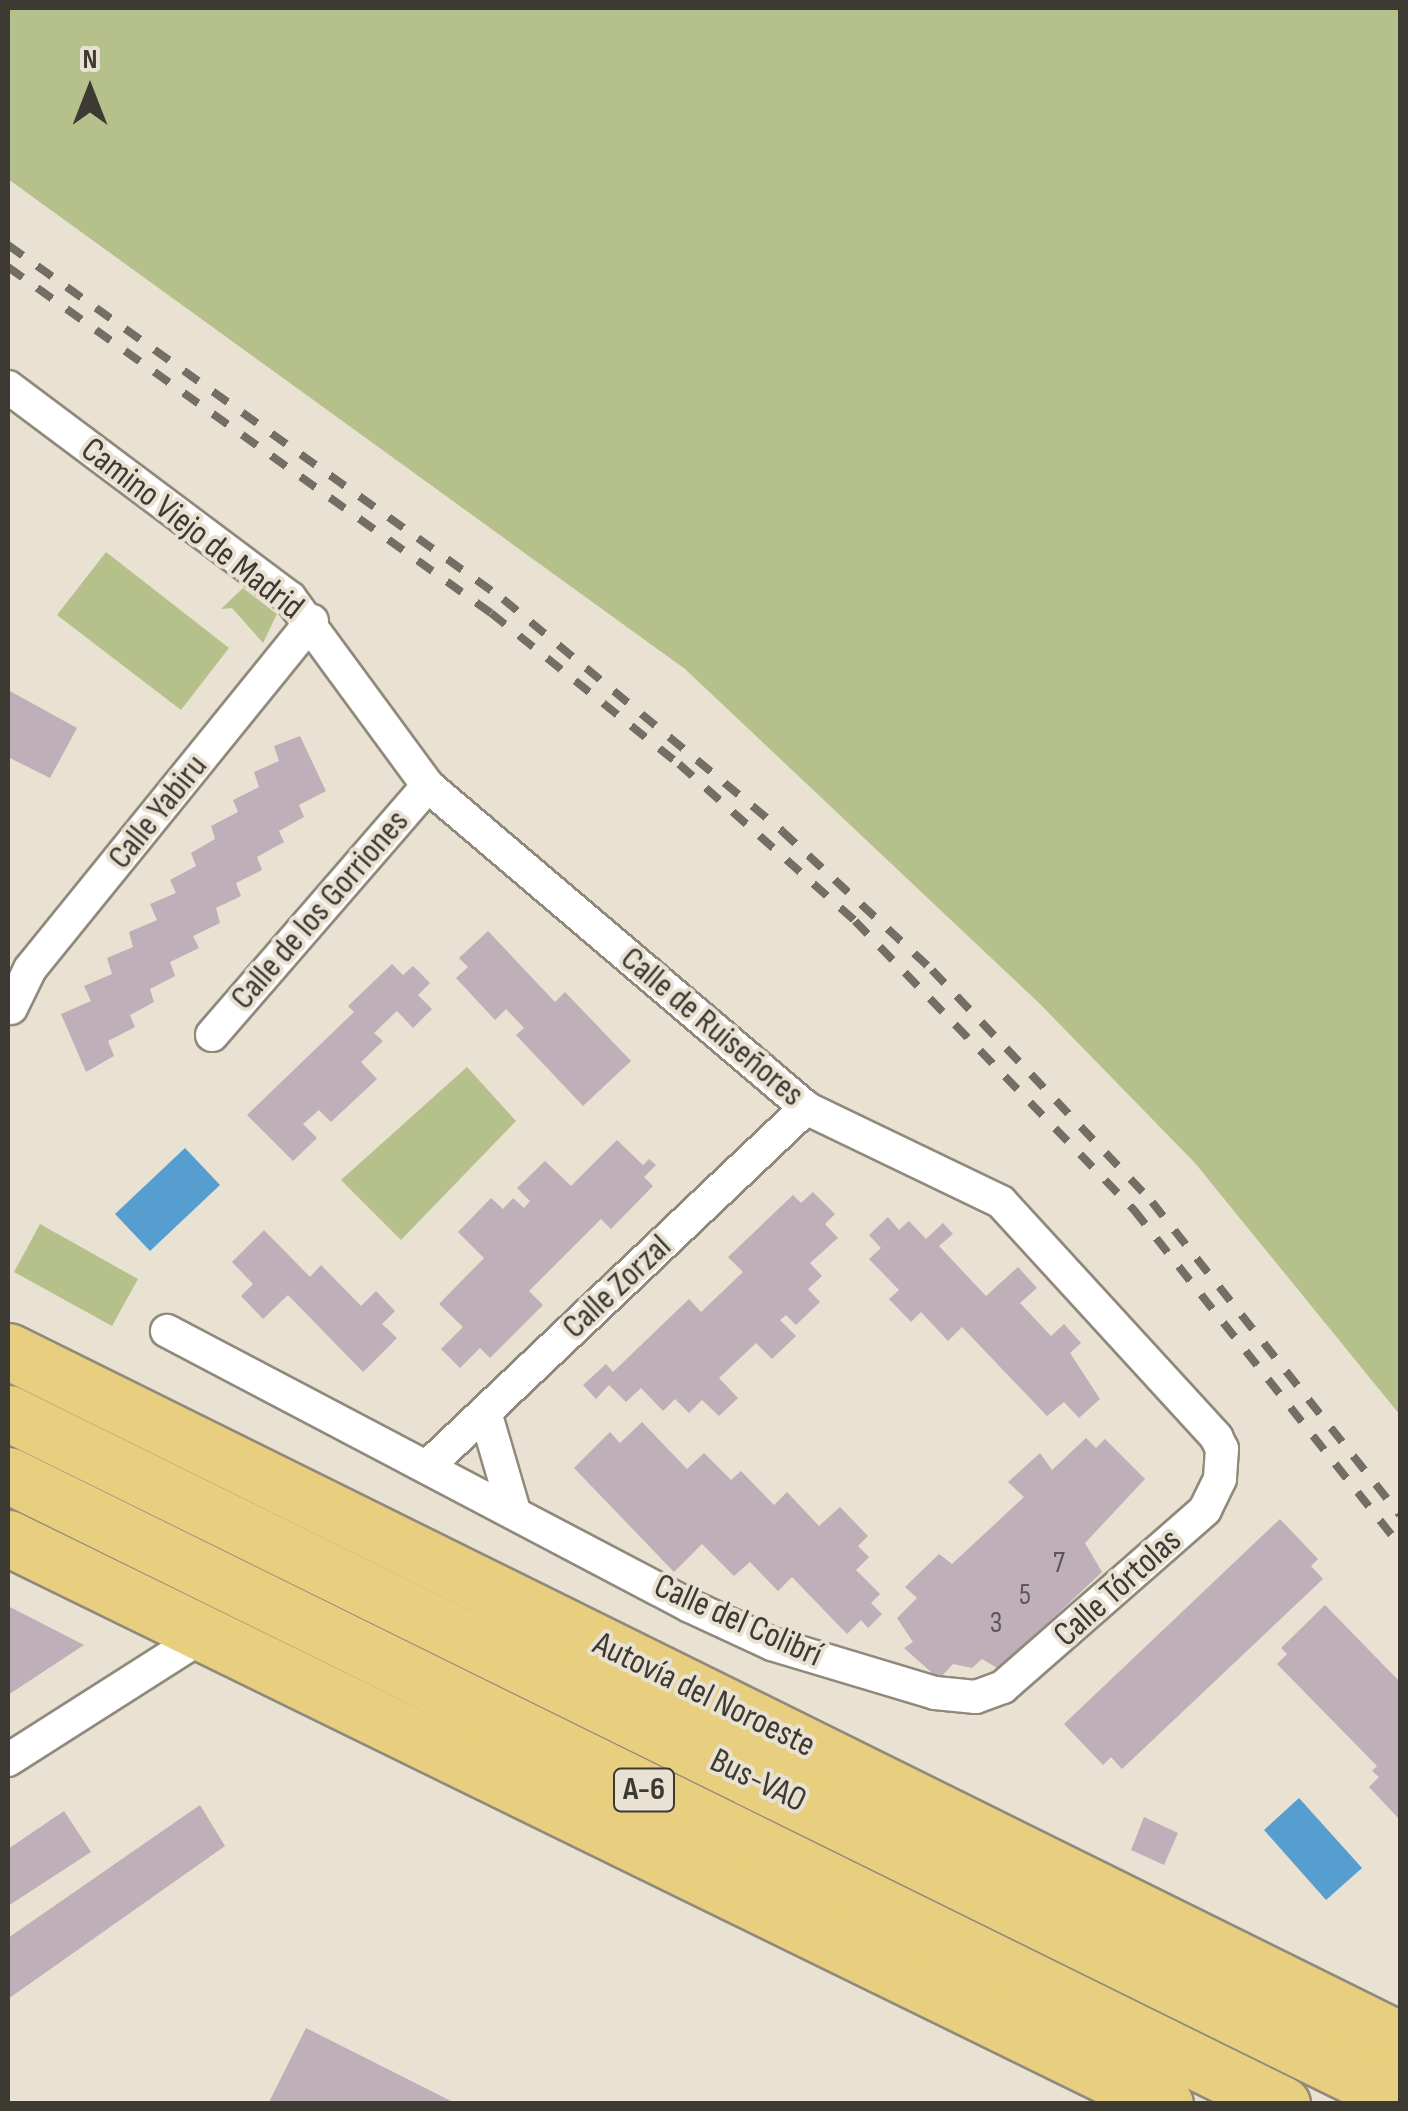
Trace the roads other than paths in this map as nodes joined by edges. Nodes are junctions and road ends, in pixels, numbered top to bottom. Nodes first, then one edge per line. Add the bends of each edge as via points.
1 (8, 387) edge
2 (312, 621) junction
3 (428, 786) junction
4 (11, 1008) dead end
5 (212, 1035) dead end
6 (806, 1108) junction
7 (8, 1311) edge
8 (167, 1331) dead end
9 (8, 1351) edge
10 (485, 1412) junction
11 (8, 1414) edge
12 (1222, 1449) joint
13 (428, 1466) junction
14 (8, 1475) edge
15 (513, 1508) junction
16 (8, 1538) edge
17 (138, 1603) junction
18 (203, 1636) junction
19 (644, 1666) junction
20 (134, 1678) junction
21 (976, 1697) joint
22 (8, 1760) edge
23 (984, 2017) junction
24 (1400, 2040) edge
25 (1400, 2099) edge
26 (1147, 2104) edge
27 (1166, 2104) edge
28 (1282, 2104) edge

1 - 2 street, Camino Viejo de Madrid
2 - 3 street, Camino Viejo de Madrid
2 - 4 street, Calle Yabiru via 30,969
3 - 5 street, Calle de los Gorriones
3 - 6 street, Calle de Ruiseñores
6 - 10 street, Calle Zorzal
6 - 12 street, Calle de Ruiseñores via 1001,1202
7 - 19 highway via 625,1629
8 - 13 street, Calle del Colibrí
9 - 19 highway, Autovía del Noroeste
10 - 13 street, Calle Zorzal
10 - 15 street
11 - 25 highway, Bus-VAO
12 - 21 street, Calle Tórtolas via 1220,1479 1205,1510 1039,1659 1003,1687
13 - 15 street, Calle del Colibrí
14 - 28 highway, A-6
15 - 21 street, Calle del Colibrí via 772,1644 916,1688
16 - 17 highway
17 - 18 highway
17 - 20 street via 145,1635
18 - 20 street
18 - 23 highway
19 - 24 highway, Autovía del Noroeste
20 - 22 street
23 - 26 street
23 - 27 highway

